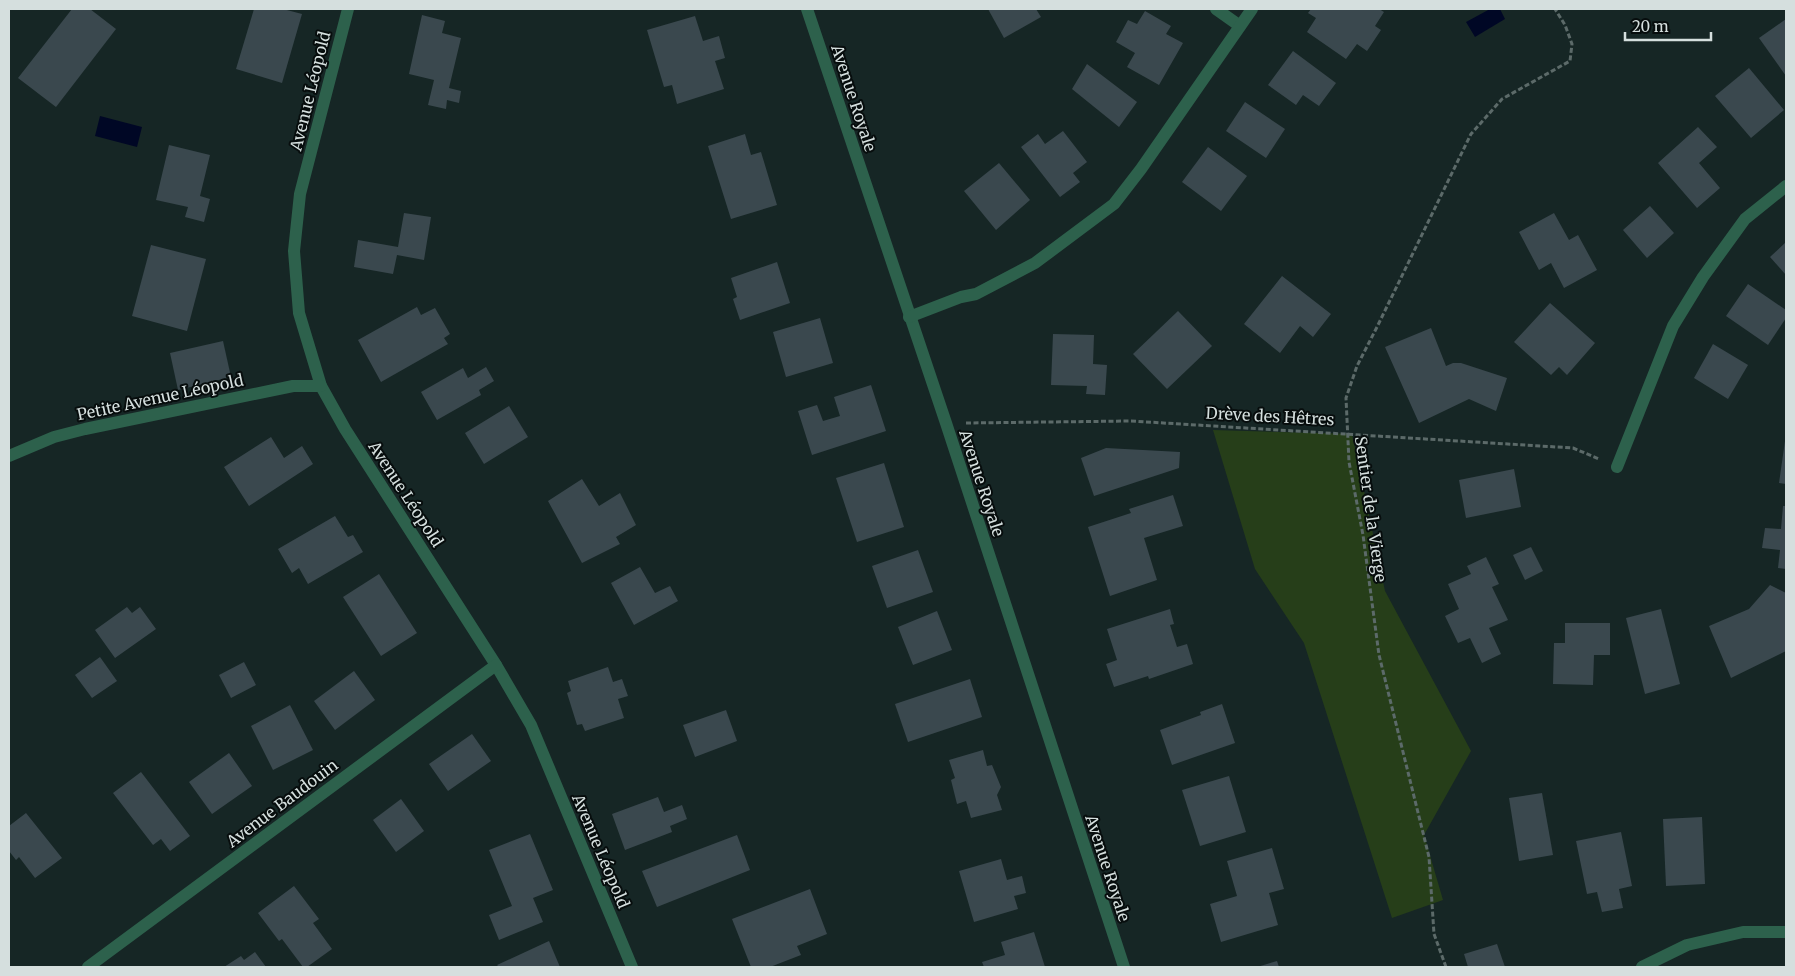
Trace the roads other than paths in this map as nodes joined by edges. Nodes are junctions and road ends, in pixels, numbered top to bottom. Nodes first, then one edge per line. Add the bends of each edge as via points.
1 (348, 9) edge
2 (808, 9) edge
3 (1216, 9) edge
4 (1252, 9) edge
5 (1240, 26) junction
6 (1786, 186) edge
7 (910, 317) junction
8 (322, 386) junction
9 (9, 456) edge
10 (1618, 467) road end
11 (496, 664) junction
12 (1786, 932) edge
13 (88, 967) edge
14 (632, 967) edge
15 (1124, 967) edge
16 (1642, 967) edge

1 - 8 street, Avenue Léopold via 300,194 294,251 299,313
2 - 7 street, Avenue Royale
3 - 5 street
4 - 5 street
5 - 7 street via 1114,204 1035,263 976,294
6 - 10 street via 1745,220 1702,277 1673,326
7 - 15 street, Avenue Royale
8 - 9 street, Petite Avenue Léopold via 293,386 85,429 54,437
8 - 11 street, Avenue Léopold via 345,429
11 - 13 street, Avenue Baudouin
11 - 14 street, Avenue Léopold via 531,725
12 - 16 street via 1743,932 1687,945

